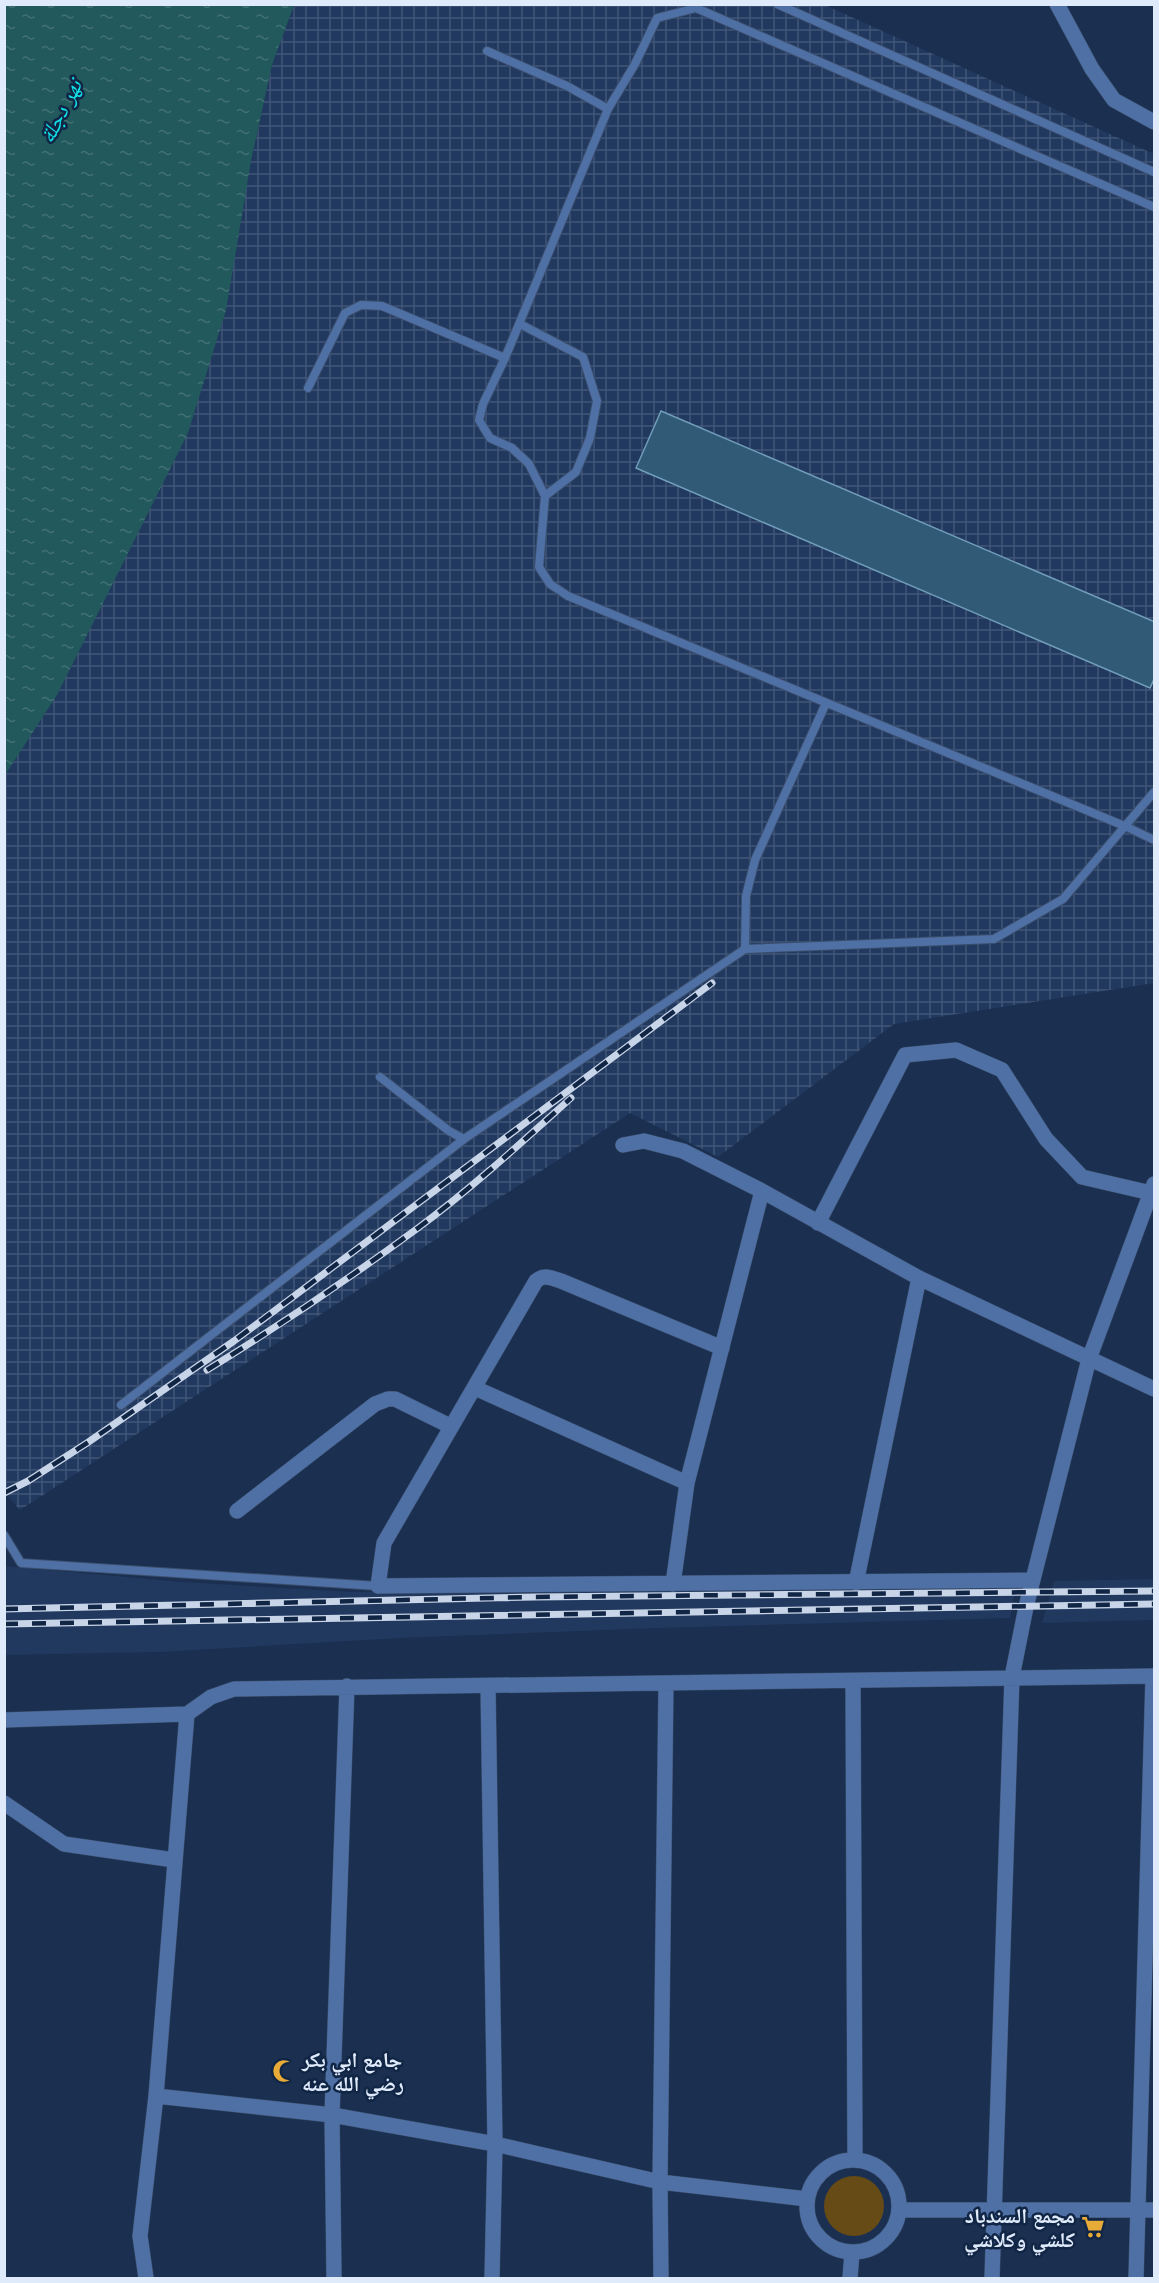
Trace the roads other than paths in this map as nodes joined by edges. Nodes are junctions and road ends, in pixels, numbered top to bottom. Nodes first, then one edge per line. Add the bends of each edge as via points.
1 (777, 4) edge
2 (1057, 4) edge
3 (487, 51) dead end
4 (608, 109) junction
5 (1155, 122) edge
6 (1155, 172) edge
7 (1155, 207) edge
8 (520, 324) junction
9 (505, 358) junction
10 (308, 388) dead end
11 (545, 496) junction
12 (826, 703) junction
13 (1155, 792) edge
14 (1127, 826) junction
15 (1155, 840) edge
16 (746, 949) junction
17 (380, 1077) dead end
18 (464, 1139) junction
19 (623, 1145) dead end
20 (762, 1191) junction
21 (1153, 1192) edge
22 (818, 1223) junction
23 (919, 1278) junction
24 (722, 1348) junction
25 (1089, 1359) junction
26 (475, 1388) junction
27 (1155, 1389) edge
28 (121, 1405) dead end
29 (450, 1426) junction
30 (687, 1483) junction
31 (237, 1511) dead end
32 (4, 1535) edge
33 (1033, 1580) junction
34 (856, 1583) junction
35 (674, 1584) junction
36 (378, 1586) junction
37 (1154, 1676) edge
38 (1012, 1677) junction
39 (853, 1681) junction
40 (666, 1683) junction
41 (347, 1686) junction
42 (488, 1686) junction
43 (187, 1714) junction
44 (4, 1720) edge
45 (4, 1803) edge
46 (174, 1860) junction
47 (156, 2096) junction
48 (332, 2115) junction
49 (495, 2144) junction
50 (855, 2159) junction
51 (660, 2182) junction
52 (807, 2199) junction
53 (1137, 2208) junction
54 (900, 2210) junction
55 (993, 2210) junction
56 (1155, 2210) edge
57 (852, 2253) junction
58 (146, 2278) edge
59 (334, 2278) edge
60 (492, 2278) edge
61 (661, 2278) edge
62 (850, 2278) edge
63 (992, 2278) edge
64 (1136, 2278) edge

1 - 6 lane
2 - 5 street via 1092,69 1114,100
3 - 4 lane via 567,86
4 - 7 lane via 657,18 696,8
4 - 8 lane
8 - 9 lane
8 - 11 lane via 583,357 597,401 590,438 576,472
9 - 10 lane via 382,306 361,305 345,313
9 - 11 lane via 479,420 490,438 512,448 529,464
11 - 12 lane via 539,567 550,584 568,596
12 - 14 lane
12 - 16 lane via 755,860 746,896
13 - 14 lane
14 - 15 lane
14 - 16 lane via 1063,899 994,939
16 - 18 lane
17 - 18 lane
18 - 28 lane
19 - 20 street via 644,1141 683,1152
20 - 22 street
20 - 24 street
21 - 22 street via 1082,1177 1046,1139 1002,1070 956,1050 905,1055
21 - 25 street
22 - 23 street
23 - 25 street
23 - 34 street
24 - 26 street via 545,1276 536,1281
24 - 30 street
25 - 27 street
25 - 33 street
26 - 29 street
26 - 30 street
29 - 31 street via 396,1399 375,1404
29 - 36 street via 384,1543
30 - 35 street
32 - 36 lane via 21,1563
33 - 34 street
33 - 38 street
34 - 35 street
35 - 36 street
37 - 38 street
37 - 53 street
38 - 39 street
38 - 55 street
39 - 40 street
39 - 50 street
40 - 42 street
40 - 51 street
41 - 42 street
41 - 43 street via 234,1689 211,1697
41 - 48 street
42 - 49 street
43 - 44 street
43 - 46 street
45 - 46 street via 64,1844
46 - 47 street
47 - 48 street
47 - 58 street via 140,2236
48 - 49 street
48 - 59 street
49 - 51 street
49 - 60 street
50 - 52 street via 824,2170 811,2186
50 - 54 street via 870,2162 893,2181
51 - 52 street
51 - 61 street
52 - 57 street via 813,2230 836,2250
53 - 55 street
53 - 56 street
53 - 64 street
54 - 55 street
54 - 57 street via 889,2236 879,2245
55 - 63 street
57 - 62 street

